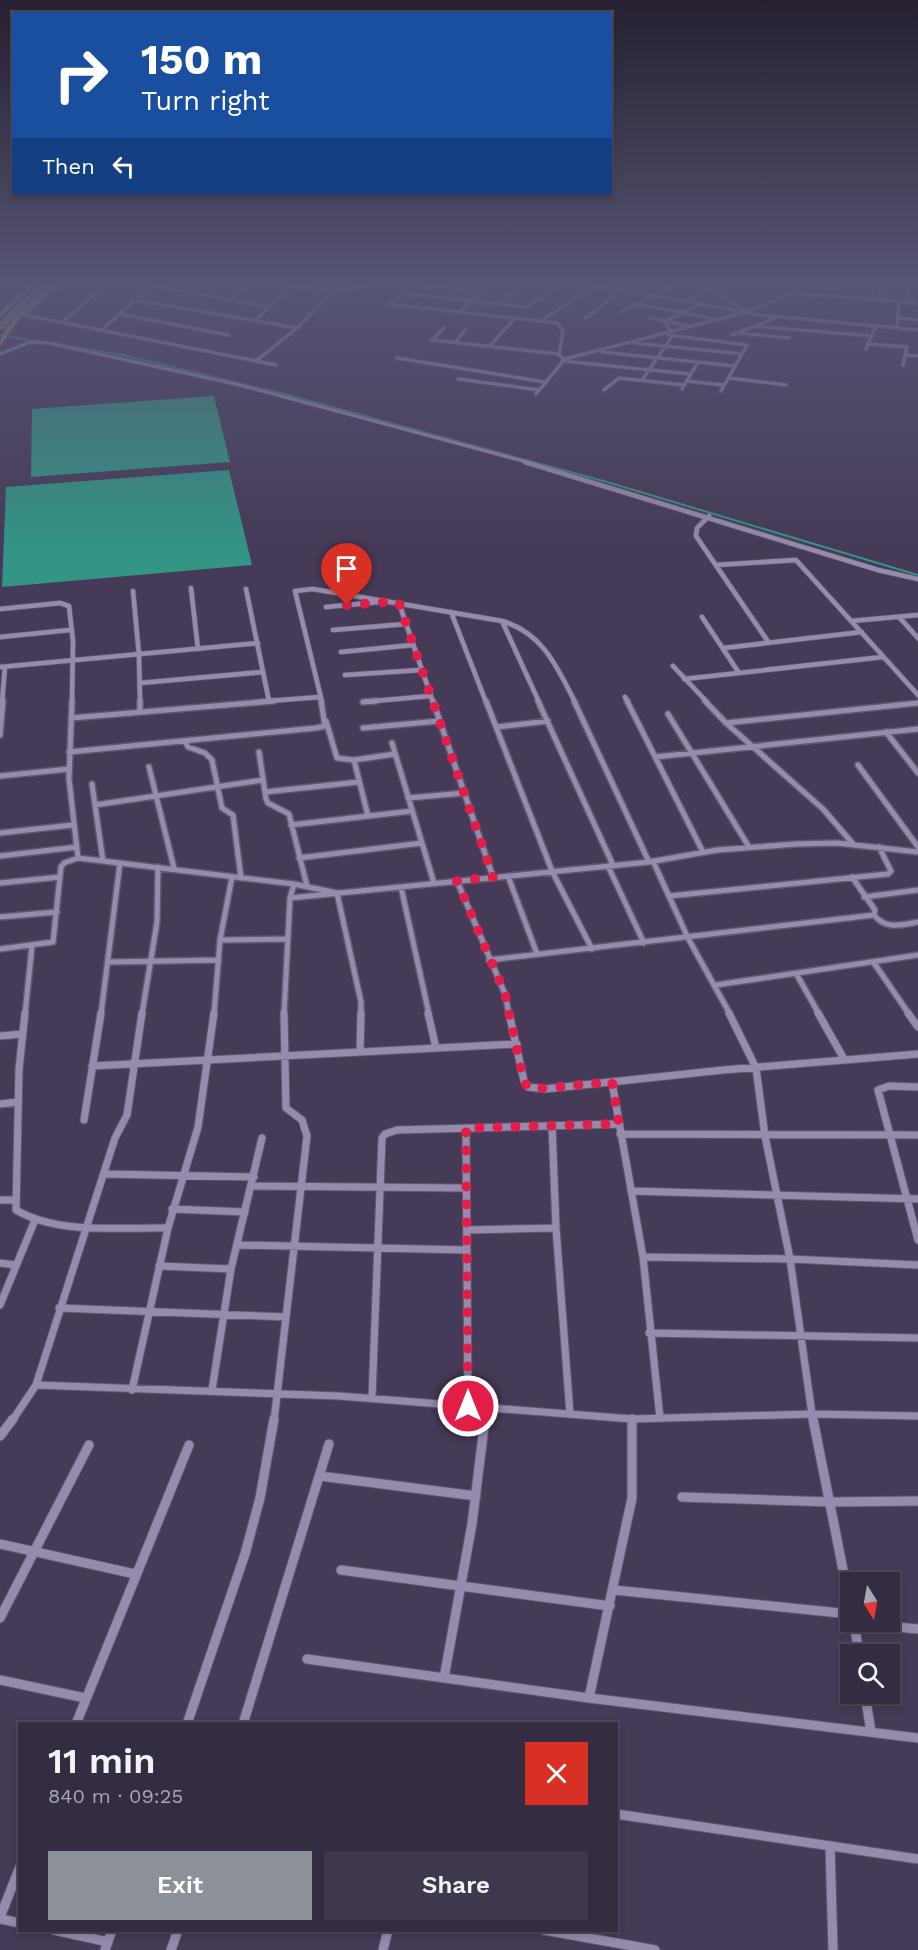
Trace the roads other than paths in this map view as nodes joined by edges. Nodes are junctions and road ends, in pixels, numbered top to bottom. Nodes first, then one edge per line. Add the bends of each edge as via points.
1 (176, 370) edge
2 (471, 370) edge
3 (555, 370) edge
4 (648, 370) joint
5 (693, 370) edge
6 (733, 370) edge
7 (690, 374) junction
8 (729, 378) junction
9 (458, 379) dead end
10 (642, 380) junction
11 (545, 382) junction
12 (684, 385) junction
13 (786, 385) dead end
14 (724, 386) junction
15 (539, 390) junction
16 (604, 390) dead end
17 (722, 391) dead end
18 (536, 394) dead end
19 (709, 516) junction
20 (716, 565) junction
21 (918, 579) edge
22 (191, 588) dead end
23 (246, 589) dead end
24 (133, 591) dead end
25 (388, 602) junction
26 (399, 603) junction
27 (326, 607) dead end
28 (0, 609) edge
29 (451, 612) junction
30 (918, 615) edge
31 (702, 617) dead end
32 (899, 617) junction
33 (502, 621) junction
34 (851, 621) junction
35 (406, 624) junction
36 (70, 630) junction
37 (333, 630) dead end
38 (861, 633) junction
39 (0, 637) edge
40 (918, 638) edge
41 (258, 643) junction
42 (769, 643) junction
43 (413, 645) junction
44 (724, 648) junction
45 (198, 649) junction
46 (341, 652) dead end
47 (139, 655) junction
48 (883, 657) junction
49 (72, 661) junction
50 (673, 666) dead end
51 (3, 667) edge
52 (422, 670) junction
53 (263, 672) junction
54 (739, 673) junction
55 (345, 675) dead end
56 (684, 679) junction
57 (140, 683) junction
58 (918, 695) edge
59 (430, 696) junction
60 (320, 697) junction
61 (625, 697) dead end
62 (268, 701) junction
63 (363, 702) dead end
64 (918, 703) edge
65 (140, 712) junction
66 (668, 714) dead end
67 (70, 718) junction
68 (326, 721) junction
69 (439, 721) junction
70 (549, 721) junction
71 (726, 723) junction
72 (496, 727) junction
73 (363, 728) dead end
74 (918, 729) edge
75 (886, 732) junction
76 (0, 735) edge
77 (185, 741) junction
78 (392, 743) dead end
79 (749, 746) junction
80 (69, 752) junction
81 (260, 752) dead end
82 (692, 753) junction
83 (395, 754) junction
84 (655, 758) junction
85 (354, 760) junction
86 (858, 765) dead end
87 (149, 767) dead end
88 (69, 769) junction
89 (918, 773) edge
90 (0, 776) edge
91 (263, 780) junction
92 (359, 782) junction
93 (92, 783) dead end
94 (218, 787) junction
95 (265, 792) junction
96 (464, 793) junction
97 (158, 796) junction
98 (408, 798) junction
99 (95, 805) junction
100 (412, 811) junction
101 (368, 816) junction
102 (73, 825) junction
103 (291, 825) junction
104 (0, 833) edge
105 (422, 843) junction
106 (854, 845) junction
107 (749, 847) junction
108 (879, 847) junction
109 (918, 847) edge
110 (76, 848) junction
111 (703, 852) junction
112 (918, 852) edge
113 (0, 856) edge
114 (78, 858) junction
115 (299, 858) junction
116 (103, 861) junction
117 (651, 862) junction
118 (120, 863) junction
119 (611, 866) junction
120 (158, 867) junction
121 (174, 868) junction
122 (552, 871) junction
123 (508, 876) junction
124 (60, 877) junction
125 (232, 877) junction
126 (493, 877) junction
127 (241, 878) junction
128 (852, 878) junction
129 (457, 881) junction
130 (0, 883) edge
131 (434, 883) junction
132 (294, 884) junction
133 (307, 886) junction
134 (401, 887) junction
135 (918, 890) edge
136 (337, 893) junction
137 (669, 896) junction
138 (864, 897) junction
139 (290, 898) junction
140 (57, 912) junction
141 (874, 915) junction
142 (0, 917) edge
143 (918, 922) edge
144 (688, 938) junction
145 (287, 939) junction
146 (220, 940) junction
147 (644, 943) junction
148 (32, 946) junction
149 (0, 949) edge
150 (592, 949) junction
151 (537, 954) junction
152 (918, 955) edge
153 (219, 960) junction
154 (489, 960) junction
155 (153, 961) junction
156 (109, 962) junction
157 (874, 963) junction
158 (797, 975) junction
159 (716, 985) junction
160 (918, 1027) edge
161 (22, 1034) junction
162 (0, 1036) edge
163 (517, 1044) junction
164 (436, 1048) junction
165 (360, 1052) junction
166 (918, 1054) edge
167 (286, 1056) junction
168 (844, 1059) junction
169 (208, 1060) junction
170 (133, 1063) junction
171 (92, 1066) junction
172 (756, 1068) junction
173 (612, 1082) junction
174 (918, 1087) edge
175 (18, 1102) junction
176 (0, 1104) edge
177 (84, 1120) dead end
178 (619, 1124) junction
179 (552, 1126) junction
180 (466, 1128) junction
181 (620, 1134) junction
182 (888, 1135) junction
183 (918, 1135) edge
184 (765, 1136) junction
185 (262, 1138) dead end
186 (104, 1174) junction
187 (183, 1176) junction
188 (254, 1177) junction
189 (251, 1186) junction
190 (300, 1187) junction
191 (380, 1188) junction
192 (467, 1188) junction
193 (631, 1191) junction
194 (777, 1194) junction
195 (906, 1199) junction
196 (918, 1199) edge
197 (0, 1200) edge
198 (15, 1200) junction
199 (172, 1209) junction
200 (245, 1212) junction
201 (35, 1220) junction
202 (88, 1226) junction
203 (168, 1228) junction
204 (556, 1228) junction
205 (467, 1230) junction
206 (918, 1240) edge
207 (237, 1245) junction
208 (378, 1247) junction
209 (293, 1248) junction
210 (467, 1250) junction
211 (643, 1257) junction
212 (790, 1259) junction
213 (0, 1263) edge
214 (15, 1265) junction
215 (918, 1265) edge
216 (159, 1266) junction
217 (231, 1269) junction
218 (0, 1305) edge
219 (59, 1308) junction
220 (148, 1312) junction
221 (224, 1315) junction
222 (286, 1317) junction
223 (649, 1333) junction
224 (802, 1336) junction
225 (918, 1338) edge
226 (36, 1385) junction
227 (132, 1390) junction
228 (212, 1390) junction
229 (279, 1393) junction
230 (372, 1398) junction
231 (468, 1406) junction
232 (486, 1407) junction
233 (570, 1414) junction
234 (812, 1414) junction
235 (918, 1416) edge
236 (660, 1418) junction
237 (632, 1419) junction
238 (2, 1430) edge
239 (329, 1444) dead end
240 (89, 1445) dead end
241 (189, 1445) dead end
242 (320, 1476) junction
243 (476, 1496) junction
244 (682, 1497) dead end
245 (918, 1501) edge
246 (830, 1502) junction
247 (0, 1544) edge
248 (34, 1552) junction
249 (341, 1570) dead end
250 (844, 1572) edge
251 (135, 1574) junction
252 (461, 1585) junction
253 (614, 1590) junction
254 (610, 1606) junction
255 (840, 1613) edge
256 (0, 1618) edge
257 (900, 1627) edge
258 (918, 1629) edge
259 (308, 1659) dead end
260 (444, 1678) junction
261 (0, 1680) edge
262 (86, 1698) junction
263 (589, 1698) junction
264 (867, 1704) edge
265 (77, 1722) edge
266 (188, 1722) edge
267 (244, 1722) edge
268 (872, 1732) junction
269 (918, 1738) edge
270 (618, 1814) edge
271 (830, 1846) junction
272 (918, 1859) edge
273 (18, 1872) edge
274 (3, 1903) edge
275 (0, 1918) edge
276 (18, 1922) edge
277 (61, 1932) edge
278 (177, 1932) edge
279 (388, 1932) edge
280 (555, 1932) edge
281 (107, 1946) edge
282 (171, 1950) edge
283 (383, 1950) edge
284 (655, 1950) edge
285 (833, 1950) edge

1 - 19 street via 492,452
2 - 11 street
3 - 11 street
4 - 7 street
4 - 10 street
5 - 7 street
6 - 8 street
7 - 12 street
8 - 13 street
8 - 14 street
9 - 15 street
10 - 12 street
10 - 16 street via 617,378
11 - 15 street
12 - 14 street
14 - 17 street
15 - 18 street
19 - 20 street via 695,533
19 - 21 street
20 - 34 street via 796,561
20 - 42 street
22 - 45 street
23 - 41 street
24 - 47 street
25 - 26 street
25 - 27 street
25 - 60 street via 313,589 295,591
26 - 29 street
26 - 35 street
28 - 36 street via 66,604 70,609
29 - 33 street
29 - 72 street
30 - 32 street
31 - 44 street
32 - 34 street
32 - 40 street
33 - 70 street
33 - 117 street via 519,626 549,653
34 - 38 street
35 - 37 street
35 - 43 street
36 - 39 street
36 - 49 street
38 - 42 street
38 - 48 street
41 - 45 street
41 - 53 street
42 - 44 street
43 - 46 street
43 - 52 street
44 - 54 street
45 - 47 street
47 - 49 street
47 - 57 street
48 - 54 street
48 - 58 street
49 - 51 street
49 - 67 street
50 - 56 street
51 - 76 street
52 - 55 street
52 - 59 street
53 - 57 street
53 - 62 street
54 - 56 street
56 - 71 street
57 - 65 street
59 - 63 street
59 - 69 street
60 - 62 street
60 - 68 street
61 - 84 street
62 - 65 street
64 - 71 street
65 - 67 street
66 - 82 street
67 - 80 street
68 - 77 street via 325,726 316,728
68 - 85 street via 337,758
69 - 73 street
69 - 96 street
70 - 72 street
70 - 119 street
71 - 79 street
72 - 122 street
74 - 75 street
75 - 79 street
75 - 89 street
77 - 80 street
77 - 94 street via 188,747 210,755
78 - 83 street
79 - 82 street
79 - 106 street via 823,809
80 - 88 street
81 - 91 street
82 - 84 street
82 - 107 street
83 - 85 street
83 - 98 street
84 - 111 street
85 - 92 street
86 - 109 street
87 - 97 street
88 - 90 street
88 - 102 street
91 - 94 street
91 - 95 street
92 - 95 street
92 - 101 street
93 - 99 street
94 - 97 street
94 - 127 street via 222,808 233,815
95 - 103 street via 268,803 287,811
96 - 98 street
96 - 126 street
97 - 99 street
97 - 121 street
98 - 100 street
99 - 116 street
100 - 101 street
100 - 105 street
101 - 103 street
102 - 104 street
102 - 110 street
103 - 115 street
105 - 115 street
105 - 131 street
106 - 107 street
106 - 108 street
107 - 111 street
108 - 112 street
108 - 128 street via 891,871
110 - 113 street
110 - 114 street
111 - 117 street
114 - 116 street
114 - 124 street via 64,863
115 - 133 street
116 - 118 street
117 - 119 street
117 - 137 street
118 - 120 street
118 - 156 street
119 - 122 street
119 - 147 street
120 - 121 street
120 - 155 street
121 - 125 street
122 - 123 street
122 - 150 street
123 - 126 street
123 - 151 street
124 - 130 street
124 - 140 street
125 - 127 street
125 - 146 street
126 - 129 street
127 - 132 street
128 - 137 street
128 - 138 street
129 - 131 street
129 - 154 street
131 - 134 street
132 - 133 street
132 - 139 street
133 - 136 street
134 - 136 street
134 - 164 street
135 - 138 street
136 - 139 street
136 - 165 street via 361,1002
137 - 144 street
138 - 141 street via 875,910
139 - 145 street
140 - 142 street
140 - 148 street via 53,942
141 - 143 street via 885,926
141 - 144 street
144 - 147 street
144 - 159 street
145 - 146 street
145 - 167 street via 283,1025
146 - 153 street
147 - 150 street
148 - 149 street
148 - 161 street
150 - 151 street
151 - 154 street
152 - 157 street
153 - 155 street
153 - 169 street
154 - 163 street via 505,994
155 - 156 street
155 - 170 street
156 - 171 street
157 - 158 street
157 - 160 street
158 - 159 street
158 - 168 street
159 - 172 street
161 - 162 street
161 - 175 street
163 - 164 street
163 - 173 street via 528,1087 545,1089
164 - 165 street
165 - 167 street
166 - 168 street
167 - 169 street
167 - 190 street via 286,1108 302,1120 307,1136
168 - 172 street
169 - 170 street
169 - 187 street via 198,1127
170 - 171 street
170 - 186 street via 127,1115
171 - 177 street
172 - 173 street
172 - 184 street
173 - 178 street
174 - 182 street via 889,1086 878,1090
175 - 176 street
175 - 198 street
178 - 179 street
178 - 181 street
179 - 180 street
179 - 204 street
180 - 191 street via 397,1130 385,1134
180 - 192 street
181 - 184 street
181 - 193 street
182 - 183 street
182 - 184 street
182 - 195 street
184 - 194 street
185 - 188 street
186 - 187 street
186 - 202 street
187 - 188 street
187 - 199 street
188 - 189 street
189 - 190 street
189 - 200 street
190 - 191 street
190 - 209 street
191 - 192 street
191 - 208 street
192 - 205 street
193 - 194 street
193 - 211 street
194 - 195 street
194 - 212 street
195 - 196 street
195 - 206 street
197 - 198 street
198 - 201 street via 16,1210
199 - 200 street
199 - 203 street
200 - 207 street
201 - 202 street
201 - 214 street
202 - 203 street
202 - 219 street
203 - 216 street
204 - 205 street
204 - 233 street
205 - 210 street
207 - 209 street
207 - 217 street
208 - 209 street
208 - 210 street
208 - 230 street
209 - 222 street
210 - 231 street
211 - 212 street
211 - 223 street
212 - 215 street
212 - 224 street
213 - 214 street
214 - 218 street
216 - 217 street
216 - 220 street
217 - 221 street
219 - 220 street
219 - 226 street
220 - 221 street
220 - 227 street
221 - 222 street
221 - 228 street
222 - 229 street
223 - 224 street
223 - 236 street
224 - 225 street
224 - 234 street
226 - 227 street
226 - 238 street via 24,1406
227 - 228 street
228 - 229 street
229 - 230 street
229 - 266 street via 260,1498 245,1554
230 - 231 street
231 - 232 street
232 - 233 street
232 - 243 street
233 - 237 street
234 - 235 street
234 - 236 street
234 - 246 street
236 - 237 street
237 - 253 street via 632,1498
239 - 242 street
240 - 248 street
241 - 251 street
242 - 243 street
242 - 267 street
243 - 252 street
244 - 246 street
245 - 246 street
246 - 250 street
247 - 248 street
248 - 251 street
248 - 256 street
249 - 252 street
251 - 262 street
252 - 254 street
252 - 260 street
253 - 254 street
253 - 255 street
254 - 263 street
257 - 258 street
259 - 260 street
260 - 263 street
261 - 262 street
262 - 265 street
263 - 268 street
264 - 268 street
268 - 269 street
270 - 271 street
271 - 272 street
271 - 285 street
273 - 274 street
274 - 275 street
275 - 276 street
277 - 281 street
278 - 282 street
279 - 283 street
280 - 284 street

